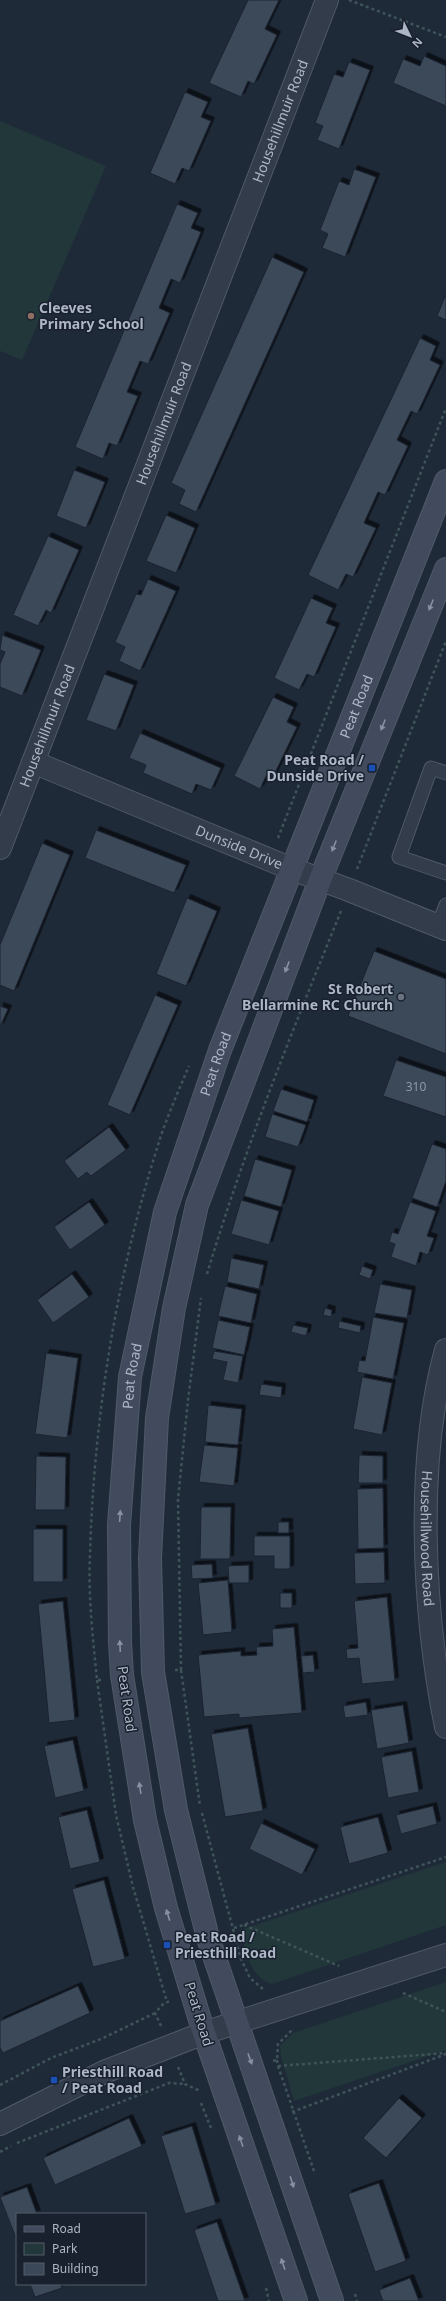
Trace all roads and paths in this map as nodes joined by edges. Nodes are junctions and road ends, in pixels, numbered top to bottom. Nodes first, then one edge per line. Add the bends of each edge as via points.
1 (327, 0) edge
2 (349, 0) edge
3 (446, 37) edge
4 (446, 481) edge
5 (446, 569) edge
6 (446, 641) edge
7 (33, 762) junction
8 (446, 773) edge
9 (3, 834) edge
10 (292, 869) junction
11 (446, 874) edge
12 (320, 880) junction
13 (349, 890) junction
14 (446, 904) edge
15 (442, 928) edge
16 (205, 1280) dead end
17 (202, 1295) dead end
18 (446, 1350) edge
19 (442, 1376) edge
20 (181, 1670) junction
21 (153, 1672) junction
22 (446, 1727) edge
23 (446, 1857) edge
24 (234, 1928) junction
25 (446, 1955) edge
26 (267, 1992) dead end
27 (155, 2013) dead end
28 (237, 2022) junction
29 (204, 2033) junction
30 (446, 2054) edge
31 (277, 2060) dead end
32 (278, 2066) junction
33 (185, 2084) dead end
34 (0, 2085) edge
35 (294, 2111) junction
36 (271, 2119) junction
37 (0, 2124) edge
38 (0, 2152) edge
39 (296, 2301) edge
40 (332, 2301) edge

1 - 7 street, Househillmuir Road
2 - 3 path
4 - 10 street, Peat Road
5 -> 12 street
6 - 13 path
7 - 9 street, Househillmuir Road
7 - 10 street, Dunside Drive
8 - 11 lane via 431,768 399,857
10 - 12 street, Dunside Drive
29 -> 10 street, Peat Road via 166,1908 145,1820 122,1675 119,1525 129,1384 165,1212 220,1050
12 - 13 street, Dunside Drive
12 -> 21 street via 197,1206 174,1308 157,1418 150,1558
13 - 15 street, Dunside Drive
13 - 16 path via 266,1096 232,1191
14 - 15 lane
17 - 20 path via 178,1499
18 - 19 street, Househillwood Road
19 - 22 street, Househillwood Road via 426,1477 427,1585 439,1692
20 - 21 path
20 - 24 path via 200,1807
21 - 28 street via 176,1810 208,1938
23 - 24 path
24 - 26 path via 241,1959 250,1978
25 - 28 street
27 - 34 path via 101,2039 51,2058
28 - 29 street
28 -> 36 street
29 - 37 street via 104,2072
39 -> 29 street, Peat Road
30 - 32 path
30 - 35 path
31 - 32 path
32 - 35 path
33 - 38 path via 168,2083
35 - 36 path
36 -> 40 street

